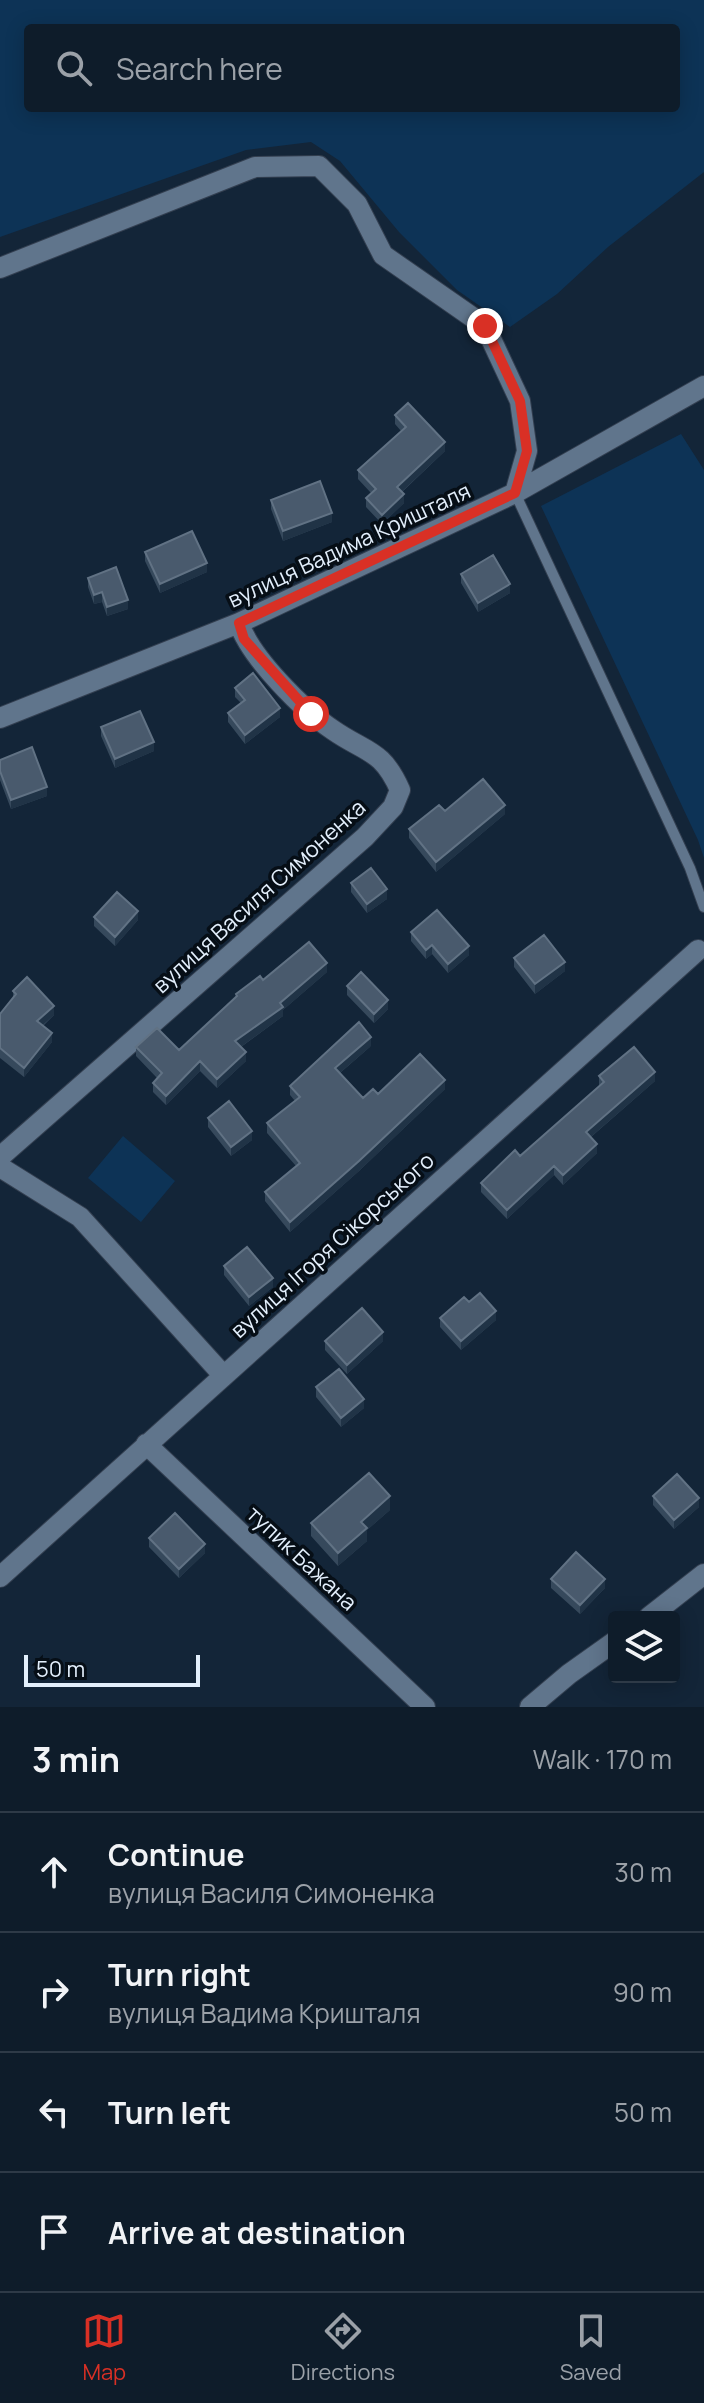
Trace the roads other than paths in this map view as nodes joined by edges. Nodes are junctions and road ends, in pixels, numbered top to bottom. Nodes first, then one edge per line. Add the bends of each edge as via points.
1 (0, 268) edge
2 (704, 386) edge
3 (515, 493) junction
4 (239, 623) junction
5 (0, 718) edge
6 (704, 907) edge
7 (702, 946) edge
8 (0, 1157) edge
9 (0, 1167) edge
10 (223, 1375) junction
11 (146, 1444) junction
12 (704, 1574) edge
13 (0, 1577) edge
14 (657, 1611) edge
15 (608, 1646) edge
16 (425, 1707) edge
17 (530, 1707) edge

1 - 3 street via 255,167 319,166 357,204 383,255 485,326 520,401 527,451
2 - 3 street, вулиця Вадима Кришталя
3 - 4 street, вулиця Вадима Кришталя
3 - 6 lane
4 - 5 street, вулиця Вадима Кришталя
4 - 8 street, вулиця Василя Симоненка via 244,639 311,714 391,769 400,790 393,807
7 - 10 street, вулиця Ігоря Сікорського
9 - 10 street via 80,1217
10 - 11 street, вулиця Ігоря Сікорського
11 - 13 street, вулиця Ігоря Сікорського
11 - 16 street, тупик Бажана
12 - 14 street
15 - 17 street

